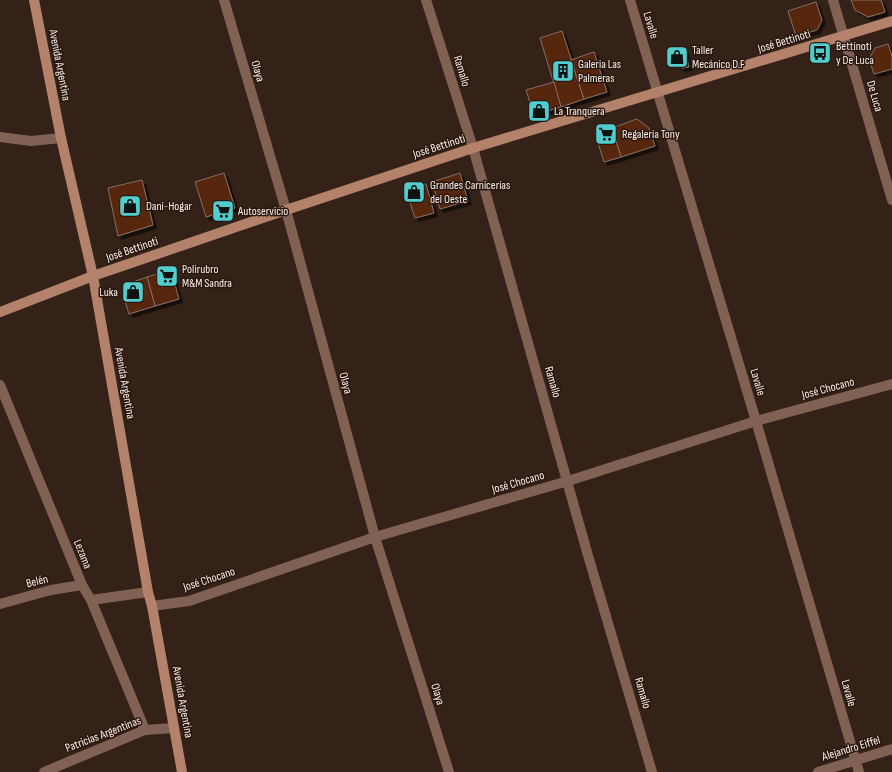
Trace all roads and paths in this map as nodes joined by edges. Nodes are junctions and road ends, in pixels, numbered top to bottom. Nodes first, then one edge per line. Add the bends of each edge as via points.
1 (34, 0) edge
2 (224, 0) edge
3 (426, 0) edge
4 (630, 0) edge
5 (833, 0) edge
6 (892, 22) edge
7 (844, 36) junction
8 (658, 93) junction
9 (0, 137) edge
10 (61, 138) junction
11 (473, 148) junction
12 (892, 200) edge
13 (286, 210) junction
14 (93, 276) junction
15 (0, 312) edge
16 (892, 384) edge
17 (0, 385) edge
18 (756, 421) junction
19 (568, 481) junction
20 (375, 537) junction
21 (82, 585) junction
22 (148, 592) junction
23 (91, 600) junction
24 (0, 604) edge
25 (152, 606) junction
26 (174, 728) junction
27 (145, 730) junction
28 (892, 749) edge
29 (855, 761) junction
30 (44, 772) edge
31 (182, 772) edge
32 (449, 772) edge
33 (652, 772) edge
34 (818, 772) edge
35 (859, 772) edge

1 - 10 street, Avenida Argentina
2 - 13 street, Olaya
3 - 11 street, Ramallo
4 - 8 street, Lavalle
5 - 7 street, De Luca
6 - 7 street, José Bettinoti
7 - 8 street, José Bettinoti
7 - 12 street, De Luca
8 - 11 street, José Bettinoti
8 - 18 street, Lavalle
9 - 10 street via 31,141
10 - 14 street, Avenida Argentina
11 - 13 street, José Bettinoti
11 - 19 street, Ramallo
13 - 14 street, José Bettinoti
13 - 20 street, Olaya
14 - 15 street, José Bettinoti
14 - 22 street, Avenida Argentina
16 - 18 street, José Chocano
17 - 21 street, Lezama
18 - 19 street, José Chocano
18 - 29 street, Lavalle
19 - 20 street, José Chocano
19 - 33 street, Ramallo
20 - 25 street, José Chocano via 189,601
20 - 32 street, Olaya
21 - 23 street, Lezama
21 - 24 street, Belén via 51,590
22 - 23 street
22 - 25 street, Avenida Argentina
23 - 27 street, Lezama
25 - 26 street, Avenida Argentina
26 - 27 street, Patricias Argentinas
26 - 31 street, Avenida Argentina
27 - 30 street, Patricias Argentinas
28 - 29 street, Alejandro Eiffel
29 - 34 street, Alejandro Eiffel
29 - 35 street, Lavalle

